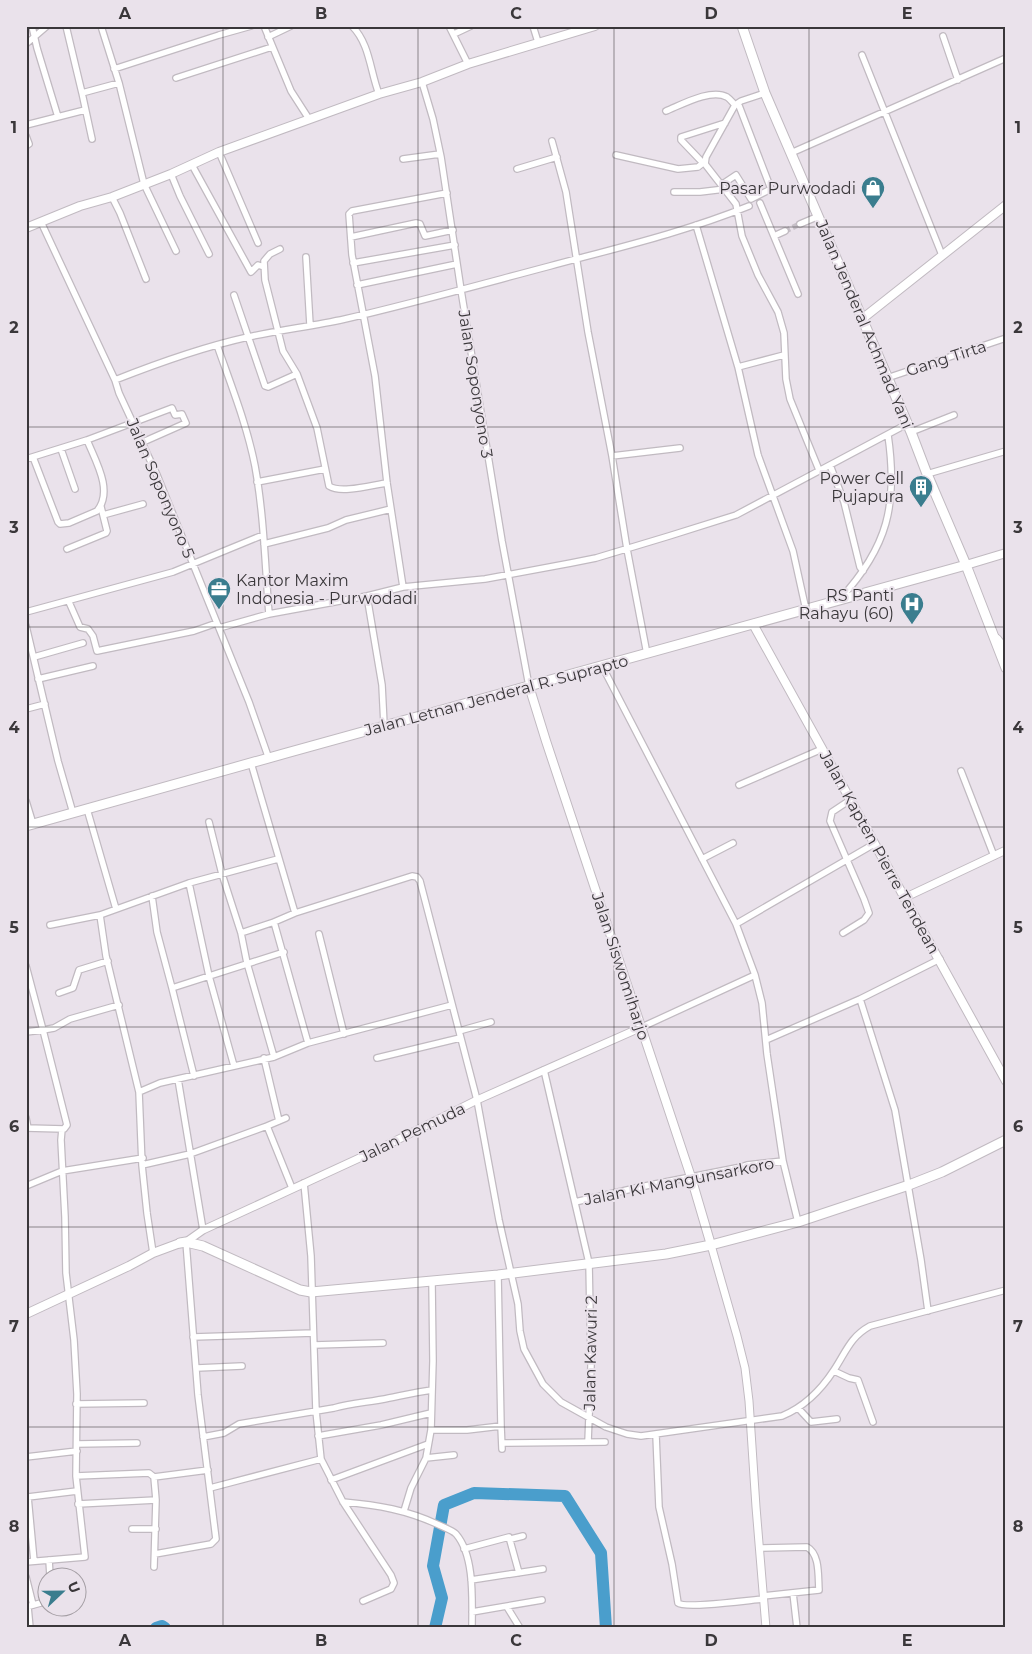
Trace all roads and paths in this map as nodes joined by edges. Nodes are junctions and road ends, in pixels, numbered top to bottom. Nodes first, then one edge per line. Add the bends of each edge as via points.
1 (32, 26) edge
2 (47, 26) edge
3 (66, 26) edge
4 (101, 26) edge
5 (251, 26) edge
6 (264, 26) edge
7 (291, 26) edge
8 (449, 26) edge
9 (471, 26) edge
10 (533, 26) edge
11 (742, 26) edge
12 (356, 27) edge
13 (589, 27) edge
14 (454, 34) junction
15 (34, 36) junction
16 (943, 36) dead end
17 (268, 37) junction
18 (538, 42) junction
19 (26, 44) edge
20 (272, 47) junction
21 (862, 55) dead end
22 (1006, 58) edge
23 (468, 64) junction
24 (114, 69) junction
25 (176, 78) dead end
26 (958, 80) junction
27 (119, 82) junction
28 (422, 82) junction
29 (82, 93) junction
30 (766, 93) junction
31 (379, 94) junction
32 (737, 104) junction
33 (85, 110) junction
34 (666, 111) dead end
35 (883, 111) junction
36 (58, 117) junction
37 (309, 119) junction
38 (725, 123) junction
39 (26, 126) edge
40 (26, 136) edge
41 (92, 139) dead end
42 (552, 141) dead end
43 (26, 146) edge
44 (219, 152) junction
45 (791, 152) junction
46 (440, 154) junction
47 (616, 154) dead end
48 (557, 157) junction
49 (403, 160) dead end
50 (704, 163) junction
51 (192, 165) junction
52 (517, 169) dead end
53 (172, 174) junction
54 (144, 184) junction
55 (723, 187) junction
56 (674, 192) dead end
57 (447, 193) junction
58 (112, 197) junction
59 (760, 203) dead end
60 (1006, 205) edge
61 (749, 206) dead end
62 (736, 211) junction
63 (818, 216) junction
64 (41, 222) junction
65 (800, 224) tunnel mouth
66 (696, 225) junction
67 (26, 228) edge
68 (453, 230) junction
69 (785, 231) tunnel mouth
70 (774, 236) junction
71 (351, 237) junction
72 (258, 242) dead end
73 (455, 245) junction
74 (280, 249) dead end
75 (176, 252) dead end
76 (209, 254) dead end
77 (942, 255) junction
78 (306, 257) dead end
79 (578, 259) junction
80 (353, 263) junction
81 (457, 264) junction
82 (264, 267) junction
83 (146, 279) dead end
84 (357, 285) junction
85 (461, 290) junction
86 (798, 294) dead end
87 (234, 295) dead end
88 (364, 314) junction
89 (862, 319) junction
90 (310, 326) junction
91 (277, 332) junction
92 (248, 337) junction
93 (1006, 338) edge
94 (217, 345) junction
95 (784, 355) junction
96 (738, 367) junction
97 (297, 374) junction
98 (886, 378) junction
99 (116, 380) junction
100 (954, 415) dead end
101 (134, 422) junction
102 (909, 428) junction
103 (888, 435) junction
104 (87, 440) junction
105 (143, 442) junction
106 (680, 448) dead end
107 (61, 449) junction
108 (1006, 451) edge
109 (612, 456) junction
110 (30, 458) edge
111 (830, 465) junction
112 (325, 469) junction
113 (819, 470) junction
114 (927, 474) junction
115 (257, 482) junction
116 (387, 483) junction
117 (75, 490) dead end
118 (772, 496) junction
119 (143, 504) dead end
120 (101, 507) junction
121 (391, 509) junction
122 (103, 515) junction
123 (263, 535) junction
124 (264, 544) junction
125 (67, 549) dead end
126 (627, 549) junction
127 (1006, 553) edge
128 (194, 564) junction
129 (966, 565) junction
130 (863, 571) junction
131 (509, 575) junction
132 (403, 587) junction
133 (367, 596) junction
134 (838, 600) junction
135 (69, 602) junction
136 (806, 610) junction
137 (26, 612) edge
138 (269, 614) junction
139 (753, 624) junction
140 (218, 625) junction
141 (26, 626) edge
142 (990, 629) junction
143 (82, 643) dead end
144 (1006, 651) edge
145 (647, 654) junction
146 (34, 657) junction
147 (93, 666) dead end
148 (602, 666) junction
149 (1006, 668) edge
150 (38, 679) junction
151 (530, 686) junction
152 (45, 704) junction
153 (26, 709) edge
154 (384, 725) junction
155 (822, 749) junction
156 (270, 759) junction
157 (251, 763) junction
158 (961, 771) dead end
159 (739, 785) dead end
160 (850, 800) junction
161 (26, 801) edge
162 (87, 809) junction
163 (73, 813) junction
164 (209, 822) dead end
165 (30, 825) edge
166 (733, 843) dead end
167 (874, 844) junction
168 (1006, 850) edge
169 (994, 856) junction
170 (278, 859) junction
171 (702, 860) junction
172 (846, 860) junction
173 (222, 874) junction
174 (189, 883) junction
175 (152, 896) junction
176 (904, 898) junction
177 (116, 909) junction
178 (295, 913) junction
179 (100, 916) junction
180 (274, 922) junction
181 (736, 924) junction
182 (50, 925) dead end
183 (843, 932) dead end
184 (241, 933) junction
185 (319, 934) dead end
186 (284, 952) junction
187 (940, 959) junction
188 (108, 961) junction
189 (247, 963) junction
190 (26, 966) edge
191 (755, 975) junction
192 (209, 976) junction
193 (172, 988) junction
194 (59, 993) dead end
195 (860, 999) junction
196 (452, 1004) junction
197 (119, 1006) junction
198 (491, 1022) dead end
199 (642, 1028) junction
200 (43, 1030) junction
201 (26, 1032) edge
202 (344, 1034) junction
203 (460, 1034) junction
204 (766, 1040) junction
205 (308, 1043) junction
206 (274, 1057) junction
207 (264, 1058) junction
208 (378, 1058) dead end
209 (234, 1066) junction
210 (544, 1070) junction
211 (194, 1076) junction
212 (178, 1079) junction
213 (1006, 1081) edge
214 (139, 1092) junction
215 (477, 1100) junction
216 (26, 1118) edge
217 (286, 1118) dead end
218 (280, 1121) junction
219 (267, 1126) junction
220 (27, 1128) edge
221 (62, 1129) junction
222 (1006, 1140) edge
223 (190, 1154) junction
224 (142, 1158) junction
225 (783, 1161) junction
226 (142, 1165) junction
227 (62, 1171) junction
228 (691, 1177) junction
229 (304, 1183) junction
230 (908, 1185) junction
231 (26, 1186) edge
232 (292, 1188) junction
233 (575, 1202) junction
234 (798, 1222) junction
235 (203, 1230) junction
236 (183, 1243) junction
237 (711, 1245) junction
238 (153, 1253) junction
239 (589, 1263) junction
240 (511, 1273) junction
241 (498, 1275) junction
242 (432, 1282) junction
243 (1006, 1290) edge
244 (312, 1292) junction
245 (68, 1294) junction
246 (928, 1311) junction
247 (26, 1314) edge
248 (313, 1333) junction
249 (193, 1337) junction
250 (382, 1343) dead end
251 (314, 1344) junction
252 (242, 1366) dead end
253 (196, 1368) junction
254 (834, 1371) junction
255 (432, 1390) junction
256 (144, 1403) dead end
257 (76, 1404) junction
258 (798, 1408) junction
259 (316, 1411) junction
260 (431, 1413) junction
261 (589, 1418) junction
262 (750, 1420) junction
263 (837, 1420) dead end
264 (873, 1422) dead end
265 (501, 1426) junction
266 (431, 1430) junction
267 (656, 1435) junction
268 (318, 1436) junction
269 (203, 1437) junction
270 (588, 1442) junction
271 (605, 1442) dead end
272 (137, 1443) dead end
273 (428, 1444) junction
274 (77, 1448) junction
275 (454, 1456) dead end
276 (26, 1457) edge
277 (321, 1458) junction
278 (426, 1458) junction
279 (208, 1470) junction
280 (76, 1476) junction
281 (154, 1477) junction
282 (332, 1480) junction
283 (210, 1488) junction
284 (77, 1491) junction
285 (156, 1500) junction
286 (342, 1502) junction
287 (78, 1504) junction
288 (404, 1511) junction
289 (132, 1529) dead end
290 (156, 1529) junction
291 (523, 1536) dead end
292 (511, 1539) junction
293 (759, 1548) junction
294 (464, 1549) junction
295 (155, 1554) junction
296 (49, 1560) junction
297 (34, 1561) junction
298 (26, 1562) edge
299 (49, 1566) edge
300 (154, 1567) dead end
301 (543, 1570) dead end
302 (519, 1573) junction
303 (26, 1577) edge
304 (471, 1580) junction
305 (793, 1592) junction
306 (763, 1597) junction
307 (542, 1600) dead end
308 (363, 1601) dead end
309 (29, 1606) edge
310 (507, 1606) junction
311 (472, 1612) junction
312 (30, 1628) edge
313 (472, 1628) edge
314 (520, 1628) edge
315 (766, 1628) edge
316 (797, 1628) edge

1 - 15 street
2 - 15 street
3 - 29 street
4 - 24 street
5 - 24 street
6 - 17 street
7 - 17 street
8 - 14 street
9 - 14 street
10 - 18 street
11 - 30 main road, Jalan Jenderal Achmad Yani
12 - 31 street
13 - 18 main road
14 - 23 street
15 - 19 street
15 - 36 street
16 - 26 street
17 - 20 street
18 - 23 main road
20 - 25 street
20 - 37 street via 291,91
21 - 35 street
22 - 26 street
23 - 28 main road
24 - 27 street
26 - 35 street
27 - 29 street
27 - 54 street
28 - 31 main road
28 - 46 street, Jalan Soponyono 3
29 - 33 street
30 - 32 street
30 - 45 main road, Jalan Jenderal Achmad Yani
31 - 37 main road
32 - 34 street via 725,96 711,95 695,98
32 - 38 street
32 - 55 street via 771,189 751,199 736,174
33 - 36 street
33 - 41 street
35 - 45 street
35 - 77 street
36 - 39 street
37 - 44 main road
38 - 50 street
38 - 50 street via 681,137
40 - 43 street via 29,144
42 - 48 street
44 - 51 main road
44 - 72 street
45 - 63 main road, Jalan Jenderal Achmad Yani
46 - 49 street
46 - 57 street, Jalan Soponyono 3
47 - 50 street via 678,169
48 - 52 street
48 - 79 street
50 - 55 street
51 - 53 main road
51 - 82 street via 250,270 258,265
53 - 54 main road
53 - 76 street
54 - 58 main road
54 - 75 street
55 - 56 street via 700,192
55 - 62 street via 736,204
57 - 68 street, Jalan Soponyono 3
57 - 71 street via 351,211
58 - 64 main road
58 - 83 street
59 - 70 street
60 - 77 main road
61 - 62 street
62 - 66 street
62 - 95 street via 758,275 778,312 784,333
63 - 65 street
63 - 89 main road, Jalan Jenderal Achmad Yani
64 - 67 main road
64 - 99 street, Jalan Soponyono 5
66 - 79 street
66 - 96 street
68 - 71 street via 425,236 420,224 416,223
68 - 73 street, Jalan Soponyono 3
69 - 70 street
70 - 86 street
71 - 80 street
73 - 80 street
73 - 81 street, Jalan Soponyono 3
74 - 82 street via 266,258
77 - 89 main road
78 - 90 street
79 - 85 street
79 - 109 street via 588,332
80 - 84 street
81 - 84 street
81 - 85 street, Jalan Soponyono 3
82 - 91 street
84 - 88 street
85 - 88 street
85 - 131 street, Jalan Soponyono 3
87 - 92 street
88 - 90 street
88 - 116 street via 375,376
89 - 98 main road, Jalan Jenderal Achmad Yani
90 - 91 street
91 - 92 street
91 - 97 street via 283,352
92 - 94 street
92 - 97 street via 266,387
93 - 98 street, Gang Tirta
94 - 99 street
94 - 115 street via 244,423
95 - 96 street
95 - 113 street via 790,399
96 - 118 street via 758,455
97 - 112 street via 317,428
98 - 102 main road, Jalan Jenderal Achmad Yani
99 - 101 street, Jalan Soponyono 5
100 - 102 street
101 - 104 street
101 - 105 street, Jalan Soponyono 5
101 - 105 street via 172,408 175,415 182,414 186,423
102 - 103 street
102 - 114 main road, Jalan Jenderal Achmad Yani
103 - 111 street
103 - 130 street via 892,475 890,500 885,527
104 - 107 street
104 - 120 street via 102,478
105 - 128 street, Jalan Soponyono 5
106 - 109 street
107 - 110 street
107 - 117 street
108 - 114 street
109 - 126 street
110 - 120 street via 60,524 69,523
111 - 113 street
111 - 130 street
112 - 115 street
112 - 116 street via 329,486 341,490
113 - 118 street
114 - 129 main road, Jalan Jenderal Achmad Yani
115 - 123 street
116 - 121 street
118 - 126 street via 736,515
118 - 136 street via 793,551
119 - 122 street
120 - 122 street
121 - 124 street
121 - 132 street
122 - 125 street via 106,533
123 - 124 street
123 - 128 street
124 - 138 street
126 - 131 street
126 - 145 street
127 - 129 main road
128 - 135 street
128 - 140 street, Jalan Soponyono 5
129 - 134 main road, Jalan Letnan Jenderal R. Suprapto
129 - 142 main road, Jalan Jenderal Achmad Yani
130 - 134 street
131 - 132 street
131 - 151 street, Jalan Soponyono 3
132 - 133 street
133 - 138 street
133 - 154 street via 383,690
134 - 136 main road, Jalan Letnan Jenderal R. Suprapto
135 - 137 street
135 - 140 street via 80,627 88,629 93,636 97,651
136 - 139 main road, Jalan Letnan Jenderal R. Suprapto
138 - 140 street
139 - 145 main road, Jalan Letnan Jenderal R. Suprapto
139 - 155 main road, Jalan Kapten Pierre Tendean
140 - 156 street, Jalan Soponyono 5
141 - 146 street
142 - 144 main road
142 - 149 main road, Jalan Jenderal Achmad Yani
143 - 146 street
145 - 148 main road, Jalan Letnan Jenderal R. Suprapto
146 - 150 street
147 - 150 street
148 - 151 main road, Jalan Letnan Jenderal R. Suprapto
148 - 171 street
150 - 152 street
151 - 154 main road, Jalan Letnan Jenderal R. Suprapto
151 - 199 main road, Jalan Siswomiharjo
152 - 153 street
152 - 163 street
154 - 156 main road, Jalan Letnan Jenderal R. Suprapto
155 - 159 street
155 - 160 main road, Jalan Kapten Pierre Tendean
156 - 157 main road, Jalan Letnan Jenderal R. Suprapto
157 - 162 main road, Jalan Letnan Jenderal R. Suprapto
157 - 170 street
158 - 169 street
160 - 167 main road, Jalan Kapten Pierre Tendean
160 - 172 street via 830,816
161 - 165 street
162 - 163 main road, Jalan Letnan Jenderal R. Suprapto
162 - 177 street
163 - 165 main road, Jalan Letnan Jenderal R. Suprapto
164 - 173 street
166 - 171 street
167 - 172 street
167 - 176 main road, Jalan Kapten Pierre Tendean
168 - 169 street
169 - 176 street
170 - 173 street
170 - 178 street
171 - 181 street
172 - 181 street
172 - 183 street via 869,913 864,920
173 - 174 street
173 - 184 street
174 - 175 street
174 - 192 street
175 - 177 street
175 - 193 street via 157,932
176 - 187 main road, Jalan Kapten Pierre Tendean
177 - 179 street
178 - 180 street
178 - 196 street via 417,877
179 - 182 street
179 - 188 street
180 - 184 street
180 - 186 street
181 - 191 street
184 - 189 street
185 - 202 street
186 - 189 street
186 - 205 street
187 - 195 street
187 - 213 main road, Jalan Kapten Pierre Tendean
188 - 194 street via 79,970 73,988
188 - 197 street
189 - 192 street
189 - 206 street
190 - 200 street
191 - 199 street
191 - 204 street
192 - 193 street
192 - 209 street
193 - 211 street
195 - 204 street
195 - 230 street via 895,1110
196 - 202 street
196 - 203 street
197 - 200 street
197 - 214 street
198 - 203 street
199 - 210 street, Jalan Pemuda
199 - 228 main road, Jalan Siswomiharjo
200 - 201 street
200 - 221 street via 67,1125
202 - 205 street
203 - 208 street
203 - 215 street
204 - 225 street
205 - 206 street
206 - 207 street
207 - 209 street
207 - 218 street
209 - 211 street
210 - 215 street, Jalan Pemuda
210 - 233 street, Jalan Kawuri 2
211 - 212 street
212 - 214 street
212 - 223 street
214 - 224 street
215 - 229 street, Jalan Pemuda
215 - 240 street
216 - 220 street
217 - 218 street
218 - 219 street
219 - 223 street
219 - 232 street
220 - 221 street
221 - 227 street
222 - 230 main road
223 - 226 street
223 - 235 street
224 - 226 street
224 - 227 street
225 - 228 street, Jalan Ki Mangunsarkoro
225 - 234 street
226 - 238 street
227 - 231 street
227 - 245 street
228 - 233 street, Jalan Ki Mangunsarkoro
228 - 237 main road, Jalan Siswomiharjo
229 - 232 street, Jalan Pemuda
229 - 244 street
230 - 234 main road
230 - 246 street
232 - 235 street, Jalan Pemuda
233 - 239 street, Jalan Kawuri 2
234 - 237 main road
235 - 236 street, Jalan Pemuda
236 - 238 main road
236 - 244 main road via 216,1251 300,1290
236 - 249 street
237 - 239 main road
237 - 262 street via 745,1368
238 - 245 main road
239 - 240 main road
239 - 261 street, Jalan Kawuri 2
240 - 241 main road
240 - 261 street via 521,1339 537,1374 561,1402
241 - 242 main road
241 - 265 street
242 - 244 main road
242 - 255 street
243 - 246 street
244 - 248 street
245 - 247 main road
245 - 257 street via 74,1340
246 - 254 street via 862,1331 855,1336
248 - 249 street
248 - 251 street
249 - 253 street
250 - 251 street
251 - 259 street
252 - 253 street
253 - 269 street
254 - 258 street
254 - 264 street via 858,1380
255 - 259 street
255 - 260 street
256 - 257 street
257 - 274 street
258 - 262 street via 782,1416
258 - 263 street via 814,1423
259 - 268 street
259 - 269 street via 239,1424 224,1433
260 - 266 street
260 - 268 street
261 - 267 street via 627,1434
261 - 270 street, Jalan Kawuri 2
262 - 267 street
262 - 293 street
265 - 266 street
265 - 270 street via 502,1446
266 - 273 street
267 - 306 street via 659,1507 678,1603 702,1605
268 - 277 street
269 - 279 street
270 - 271 street
272 - 274 street
273 - 278 street
273 - 282 street
274 - 276 street
274 - 280 street
275 - 278 street
277 - 282 street
277 - 283 street
278 - 288 street
279 - 281 street
279 - 283 street
280 - 281 street via 149,1474
280 - 284 street
281 - 285 street
282 - 286 street
283 - 295 street via 215,1541
284 - 287 street
284 - 297 street via 28,1497
285 - 287 street
285 - 290 street
286 - 288 street
286 - 308 street via 393,1580 391,1589
287 - 296 street via 85,1557
288 - 294 street via 453,1532
289 - 290 street
290 - 295 street
291 - 292 street
292 - 294 street via 508,1536
292 - 302 street
293 - 305 street via 807,1546 812,1550 819,1590
293 - 306 street
294 - 304 street
295 - 300 street
296 - 297 street
296 - 299 street
297 - 298 street
301 - 302 street
302 - 304 street
303 - 309 street
304 - 311 street
305 - 306 street
305 - 316 street
306 - 315 street
307 - 310 street
309 - 312 street
310 - 311 street
310 - 314 street
311 - 313 street

